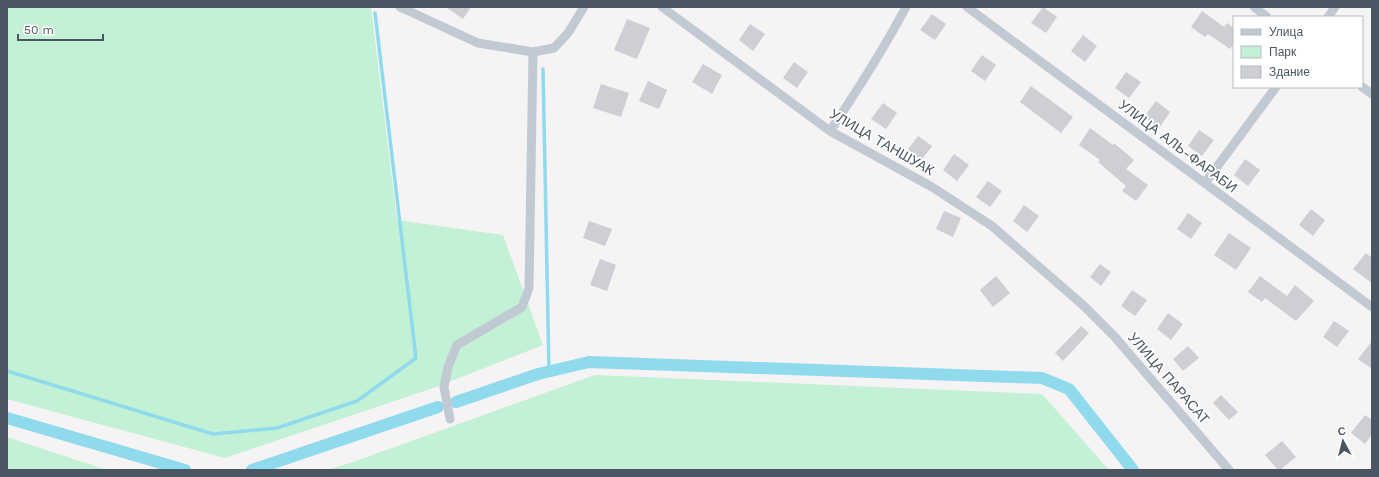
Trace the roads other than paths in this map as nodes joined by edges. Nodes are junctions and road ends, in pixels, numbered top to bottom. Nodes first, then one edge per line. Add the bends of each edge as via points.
1 (400, 7) edge
2 (584, 7) edge
3 (662, 7) edge
4 (906, 7) edge
5 (967, 7) edge
6 (1254, 7) edge
7 (1335, 7) edge
8 (1266, 16) edge
9 (1329, 16) edge
10 (533, 52) junction
11 (1275, 88) edge
12 (1363, 88) edge
13 (1372, 94) edge
14 (830, 131) junction
15 (1204, 183) junction
16 (1084, 306) joint
17 (1372, 307) edge
18 (450, 419) dead end
19 (1229, 470) edge

1 - 10 street via 478,43
2 - 10 street via 568,33 554,48
3 - 14 street, УЛИЦА ТАНШУАК
4 - 14 street via 881,53
5 - 15 street, УЛИЦА АЛЬ-ФАРАБИ
6 - 8 street
7 - 9 street
10 - 18 street via 529,288 522,307 457,345 448,367 444,387
11 - 15 street
12 - 13 street
14 - 16 street, УЛИЦА ТАНШУАК via 932,187 992,226
15 - 17 street, УЛИЦА АЛЬ-ФАРАБИ
16 - 19 street, УЛИЦА ПАРАСАТ via 1114,336

